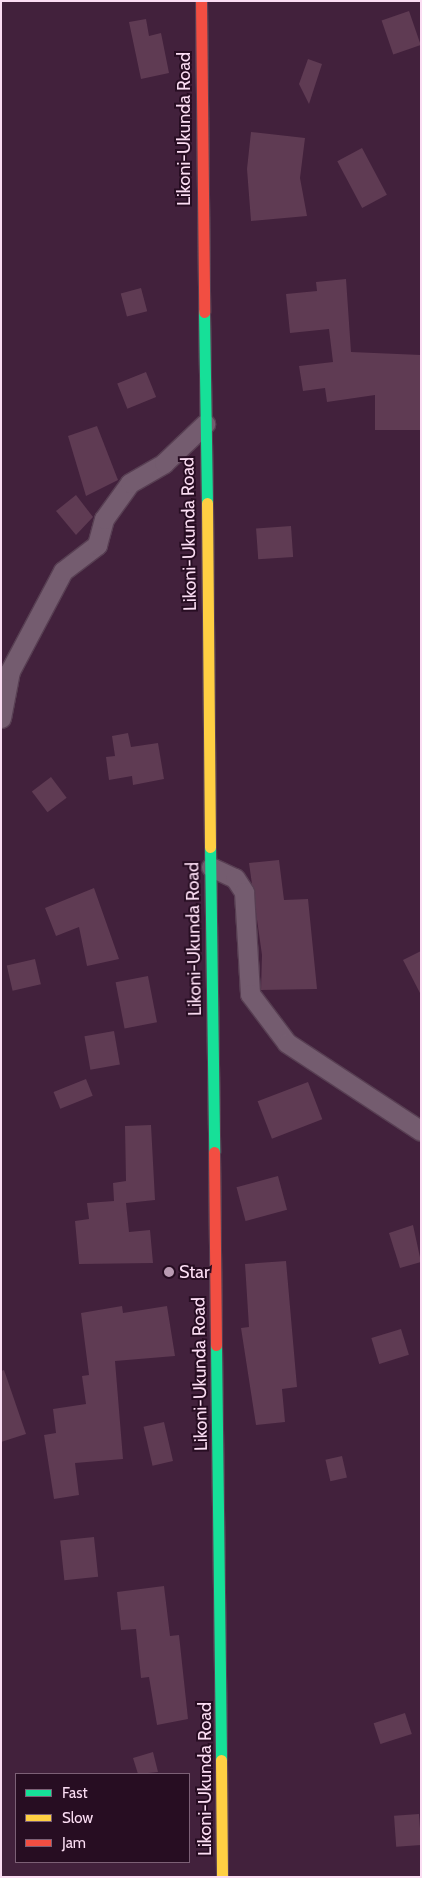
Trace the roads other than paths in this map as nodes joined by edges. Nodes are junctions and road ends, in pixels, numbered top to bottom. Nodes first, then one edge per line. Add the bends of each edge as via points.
1 (201, 1) edge
2 (205, 424) junction
3 (1, 718) edge
4 (211, 867) junction
5 (421, 1131) edge
6 (222, 1877) edge

1 - 2 highway, Likoni-Ukunda Road
2 - 3 street via 164,462 130,483 104,519 98,545 63,571 10,671
2 - 4 highway, Likoni-Ukunda Road
4 - 5 street via 235,878 244,892 250,994 287,1043
4 - 6 highway, Likoni-Ukunda Road

